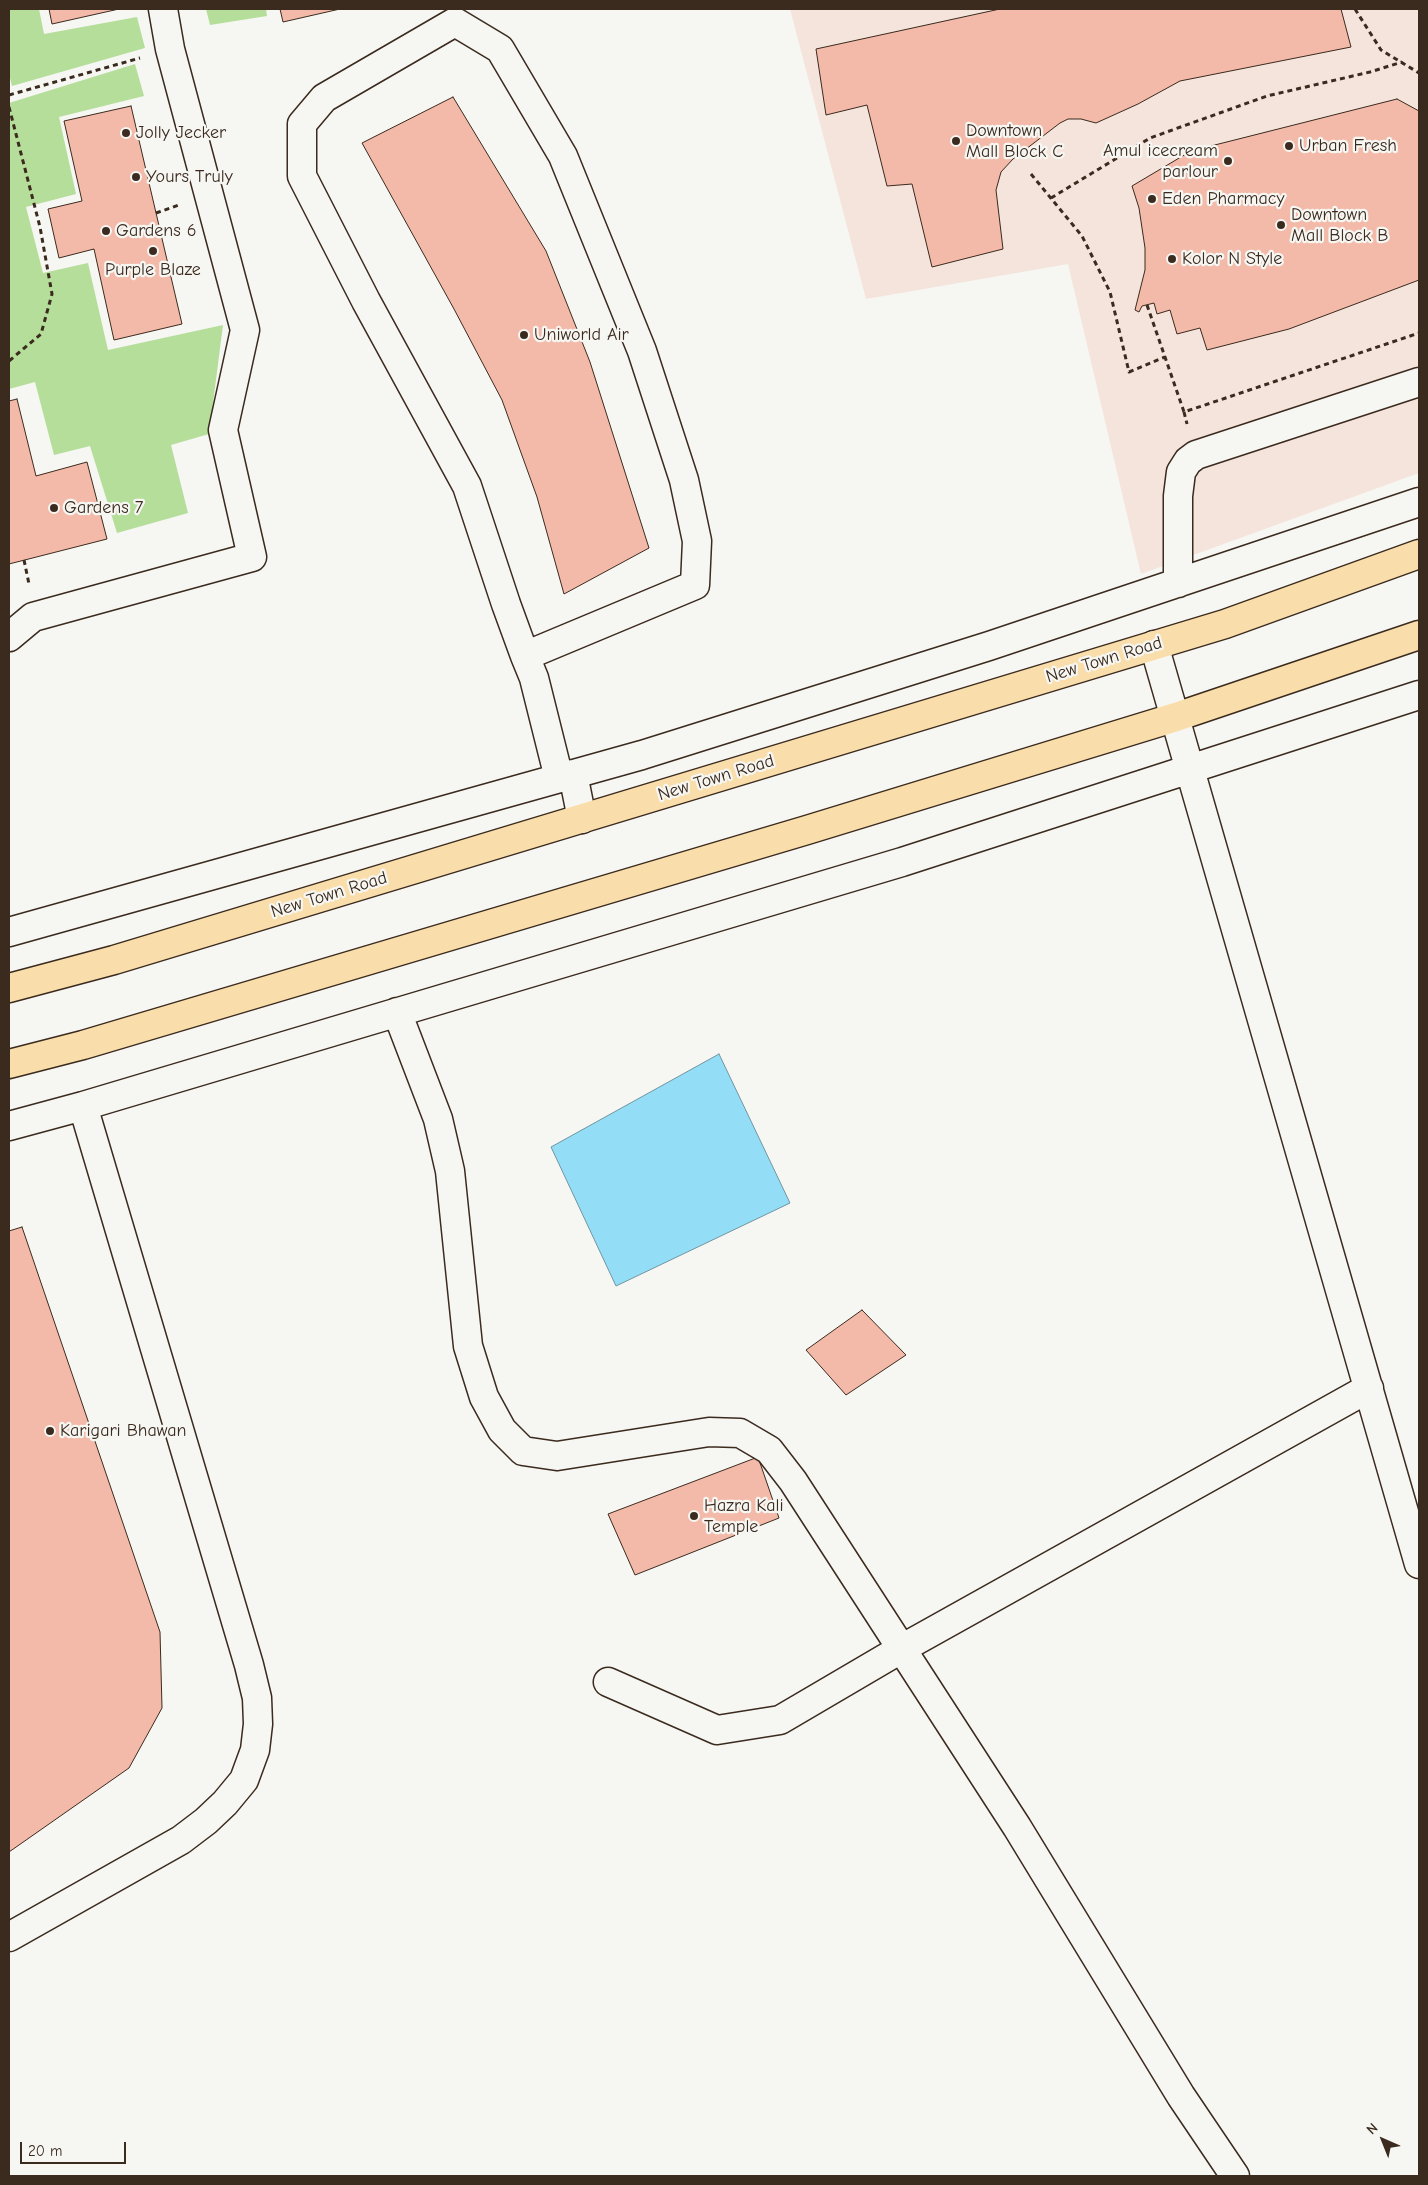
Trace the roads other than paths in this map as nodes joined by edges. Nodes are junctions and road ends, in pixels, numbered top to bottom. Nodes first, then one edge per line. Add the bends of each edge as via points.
1 (163, 9) edge
2 (1419, 382) edge
3 (1419, 502) edge
4 (1419, 554) edge
5 (1178, 583) junction
6 (1419, 635) edge
7 (9, 637) edge
8 (1154, 645) junction
9 (525, 656) junction
10 (1419, 695) edge
11 (1176, 717) junction
12 (1191, 768) junction
13 (566, 776) junction
14 (582, 819) junction
15 (9, 932) edge
16 (9, 988) edge
17 (397, 1012) junction
18 (9, 1064) edge
19 (83, 1106) junction
20 (9, 1126) edge
21 (1369, 1388) junction
22 (1419, 1564) edge
23 (901, 1649) junction
24 (608, 1682) dead end
25 (9, 1937) edge
26 (1235, 2176) edge

1 - 7 street via 170,49 246,330 223,430 252,557 33,617
2 - 5 street via 1196,455 1188,461 1181,472 1178,496
3 - 5 street
4 - 8 main road, New Town Road via 1224,624
5 - 13 street via 980,649
6 - 11 main road
8 - 11 street
8 - 14 main road, New Town Road
9 - 9 street via 467,486 302,176 302,124 324,98 455,22 500,49 562,156 642,351 684,480 697,542 694,585
9 - 13 street
10 - 12 street
11 - 12 street
11 - 18 main road via 788,836
12 - 17 street via 902,862
12 - 21 street
13 - 14 street
13 - 15 street
14 - 16 main road, New Town Road via 114,960
17 - 19 street
17 - 23 street via 438,1119 450,1171 468,1346 484,1397 502,1430 523,1451 557,1456 709,1432 740,1433 769,1450 794,1481
19 - 20 street
19 - 25 street via 249,1665 257,1698 258,1724 255,1750 244,1780 206,1820 180,1840
21 - 22 street
21 - 23 street
23 - 24 street via 780,1720 717,1730
23 - 26 street via 1018,1827 1181,2096

